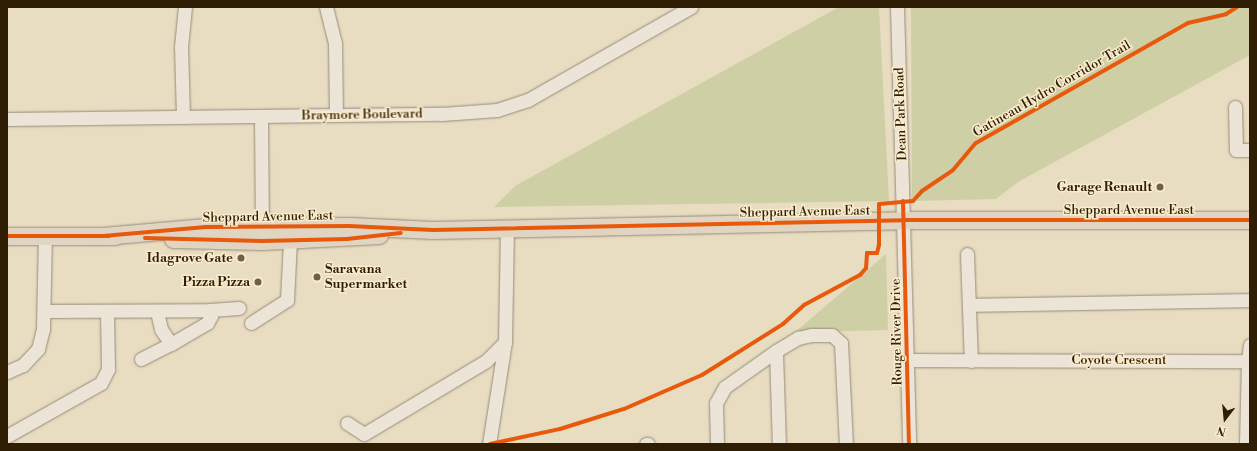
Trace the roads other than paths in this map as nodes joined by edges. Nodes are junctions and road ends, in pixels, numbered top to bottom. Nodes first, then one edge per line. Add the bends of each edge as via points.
1 (185, 7) edge
2 (326, 7) edge
3 (691, 7) edge
4 (897, 7) edge
5 (1235, 107) dead end
6 (336, 115) junction
7 (261, 116) junction
8 (183, 117) junction
9 (7, 119) edge
10 (1250, 150) edge
11 (904, 220) junction
12 (1250, 220) edge
13 (507, 228) junction
14 (433, 230) junction
15 (262, 233) junction
16 (7, 236) edge
17 (45, 236) junction
18 (290, 240) junction
19 (967, 254) dead end
20 (1250, 300) edge
21 (970, 305) junction
22 (239, 308) dead end
23 (210, 310) junction
24 (44, 311) junction
25 (107, 311) junction
26 (157, 311) junction
27 (251, 323) dead end
28 (504, 342) junction
29 (171, 344) junction
30 (1250, 345) edge
31 (776, 351) junction
32 (141, 358) dead end
33 (907, 360) junction
34 (971, 360) junction
35 (1248, 361) junction
36 (7, 372) edge
37 (347, 423) dead end
38 (7, 436) edge
39 (489, 444) edge
40 (717, 444) edge
41 (778, 444) edge
42 (846, 444) edge
43 (909, 444) edge
44 (1246, 444) edge

1 - 8 street via 181,47
2 - 6 street via 335,44
3 - 6 street, Braymore Boulevard via 512,107 473,113
4 - 11 street, Dean Park Road
5 - 10 street via 1236,150
6 - 7 street, Braymore Boulevard
7 - 8 street, Braymore Boulevard
7 - 15 street
8 - 9 street, Braymore Boulevard
11 - 12 main road, Sheppard Avenue East
11 - 13 main road, Sheppard Avenue East
11 - 33 street, Rouge River Drive
13 - 14 main road, Sheppard Avenue East
13 - 28 street
14 - 15 main road, Sheppard Avenue East via 349,226
14 - 18 main road, Sheppard Avenue East via 347,239
15 - 17 main road, Sheppard Avenue East via 206,227 103,236
15 - 18 main road, Sheppard Avenue East
16 - 17 main road, Sheppard Avenue East
17 - 24 street
18 - 27 street via 287,300
19 - 21 street
20 - 21 street
21 - 34 street
22 - 23 street
23 - 26 street
23 - 29 street via 211,316 207,323
24 - 25 street
24 - 36 street via 38,349 23,365
25 - 26 street
25 - 38 street via 108,369 102,383
26 - 29 street via 161,329
28 - 37 street via 486,361 364,434
28 - 39 street
29 - 32 street
30 - 35 street
31 - 40 street via 725,387 716,403
31 - 41 street
31 - 42 street via 798,338 811,335 832,335 841,343
33 - 34 street, Coyote Crescent
33 - 43 street, Rouge River Drive
34 - 35 street, Coyote Crescent
35 - 44 street

